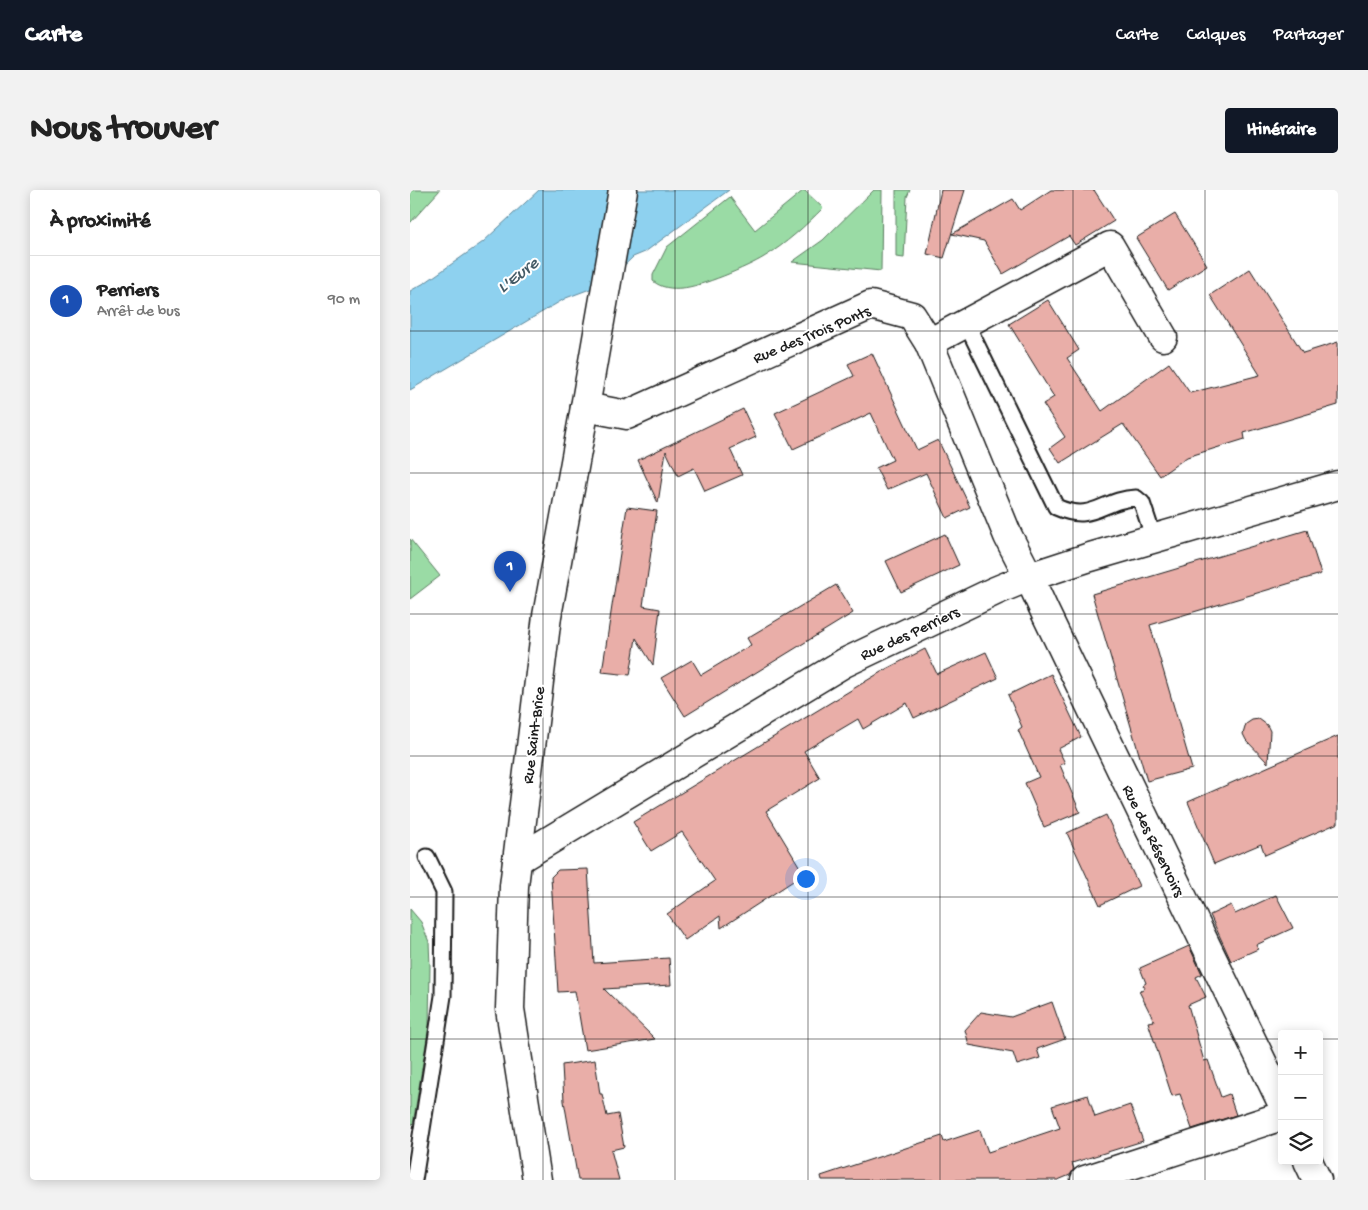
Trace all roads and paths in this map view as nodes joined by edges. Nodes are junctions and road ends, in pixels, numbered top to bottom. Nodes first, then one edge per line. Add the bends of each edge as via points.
1 (622, 190) edge
2 (966, 323) junction
3 (1163, 337) dead end
4 (929, 343) junction
5 (585, 407) junction
6 (1338, 485) edge
7 (1154, 539) junction
8 (1029, 577) junction
9 (427, 857) dead end
10 (517, 860) junction
11 (1278, 1095) edge
12 (1278, 1117) edge
13 (1310, 1165) edge
14 (414, 1180) edge
15 (537, 1180) edge
16 (1085, 1180) edge
17 (1317, 1180) edge

1 - 5 street, Rue Saint-Brice
2 - 3 street via 1110,246
2 - 4 street
2 - 7 lane via 1056,507 1068,513 1084,514 1136,498 1142,503
4 - 5 street, Rue des Trois Ponts via 912,316 872,304 627,415
4 - 8 street, Rue des Trois Ponts via 1008,536
5 - 10 street, Rue Saint-Brice via 547,616
6 - 7 street, Rue des Perriers
7 - 8 street, Rue des Perriers
8 - 10 street, Rue des Perriers via 844,662
8 - 11 street, Rue des Réservoirs
9 - 14 lane via 444,892 443,996
10 - 15 street, Rue Saint-Brice via 510,1009
12 - 16 street
13 - 17 street

